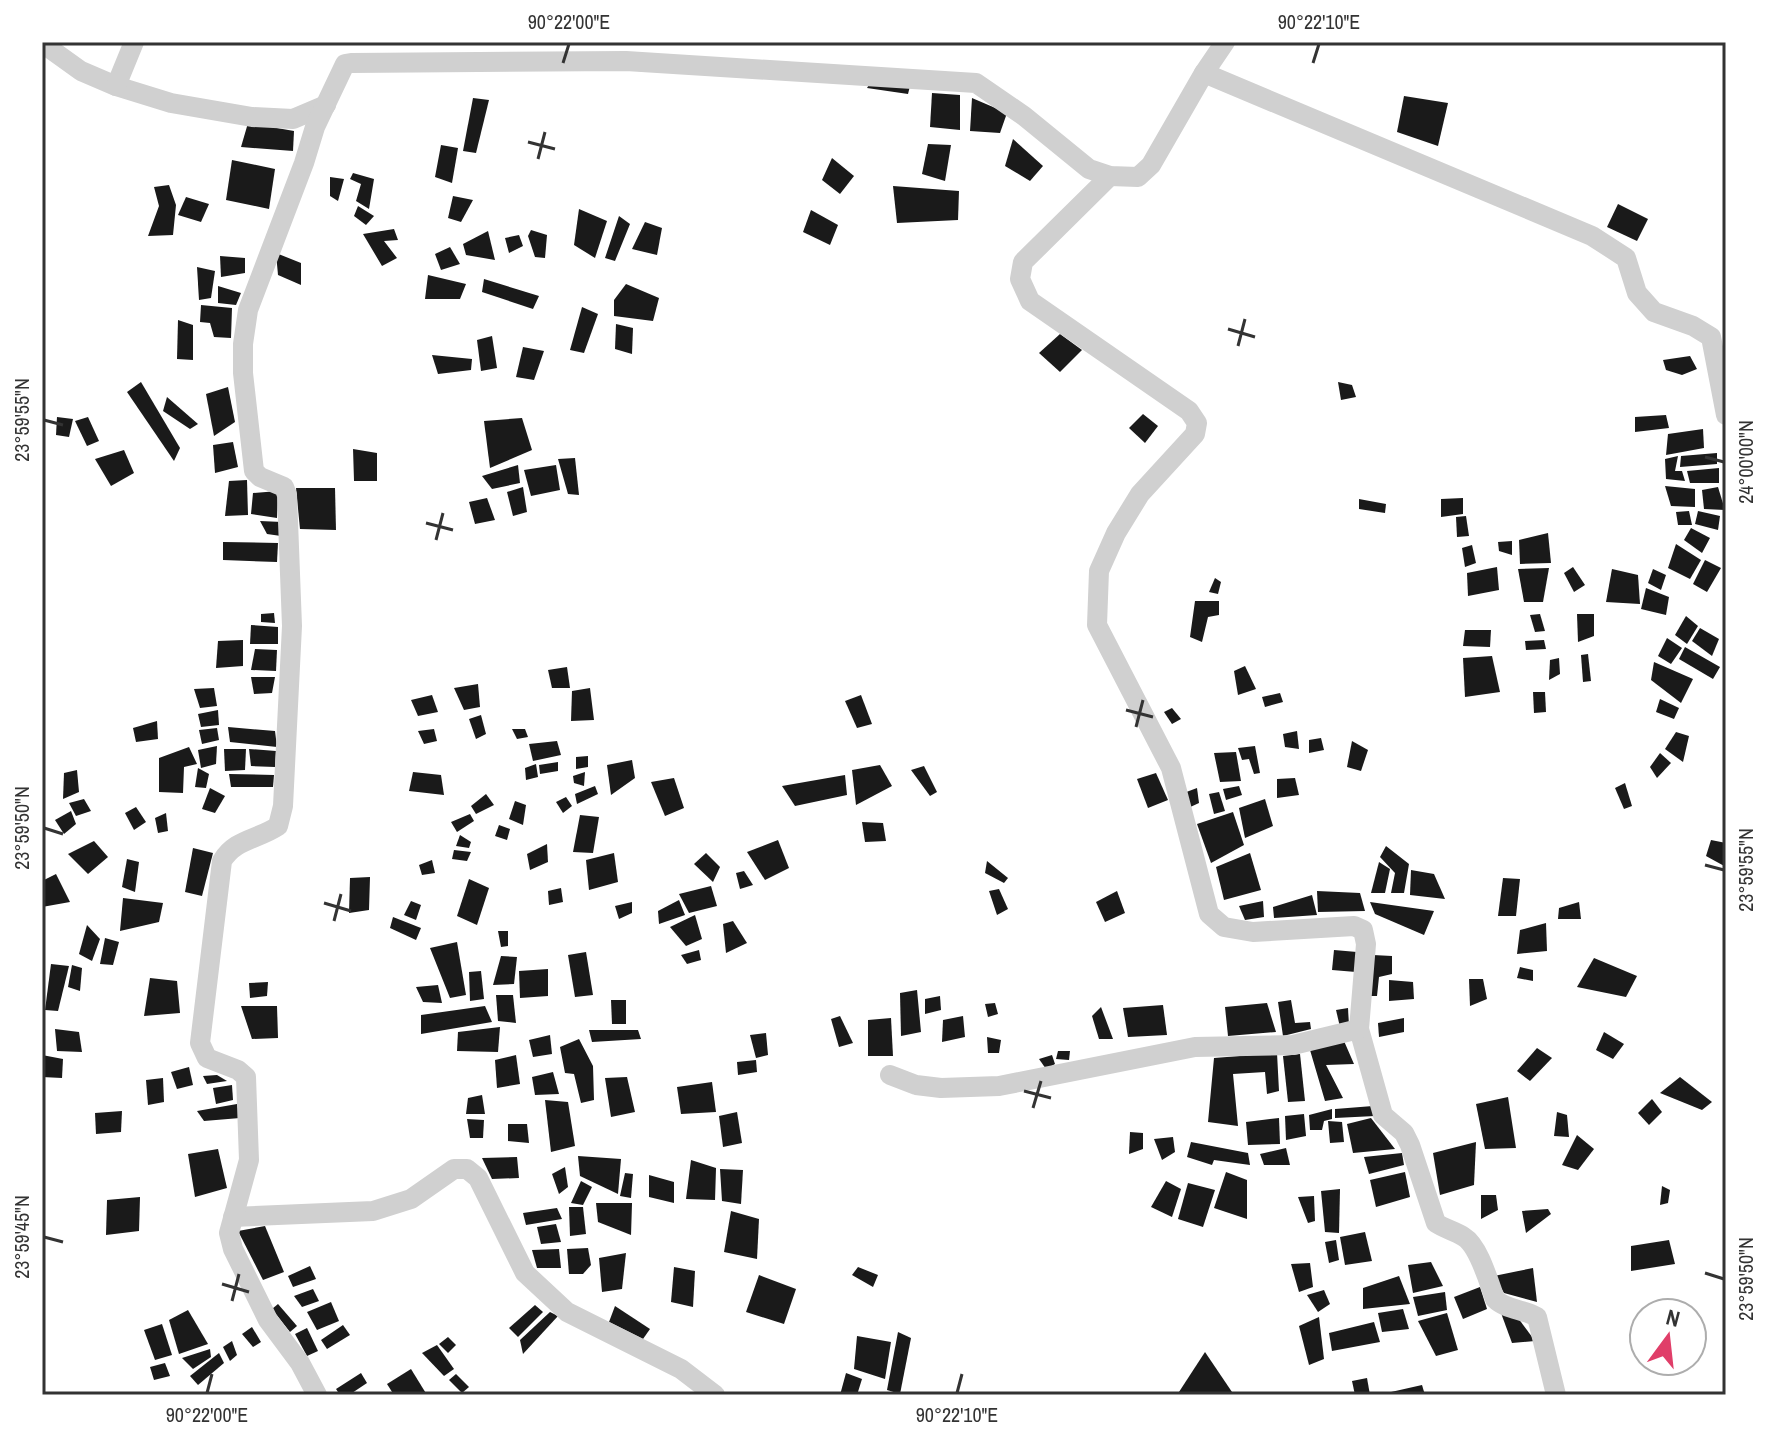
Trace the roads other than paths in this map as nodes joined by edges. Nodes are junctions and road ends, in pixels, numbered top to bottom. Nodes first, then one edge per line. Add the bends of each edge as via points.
1 (134, 42) edge
2 (1225, 42) edge
3 (42, 43) edge
4 (1204, 73) junction
5 (116, 86) junction
6 (326, 105) junction
7 (1110, 176) junction
8 (1726, 415) edge
9 (1359, 1029) junction
10 (890, 1075) dead end
11 (233, 1217) junction
12 (317, 1395) edge
13 (715, 1395) edge
14 (1556, 1395) edge

1 - 5 street
2 - 4 street
3 - 5 street via 81,71
4 - 7 street via 1151,165 1138,177
4 - 8 street via 1520,204 1592,236 1626,258 1637,293 1654,312 1711,337
5 - 6 street via 171,103 252,117 293,119
6 - 7 street via 340,71 351,63 626,61 924,78 976,83 1089,169
6 - 11 street via 248,310 243,344 254,471 284,487 287,495 292,626 283,806 278,826 230,847 222,861 200,1043 207,1058 246,1077 249,1160
7 - 9 street via 1023,262 1020,279 1030,301 1189,411 1197,423 1195,434 1140,494 1116,533 1099,571 1097,625 1171,768 1209,914 1224,927 1253,932 1354,926 1363,930
9 - 10 street via 1293,1045 1195,1047 999,1086 941,1088
9 - 14 street via 1383,1115 1410,1145 1436,1223 1472,1244 1502,1306 1537,1317
11 - 12 street via 233,1249 268,1320
11 - 13 street via 373,1211 411,1199 454,1169 467,1169 478,1178 525,1273 567,1312 681,1369

